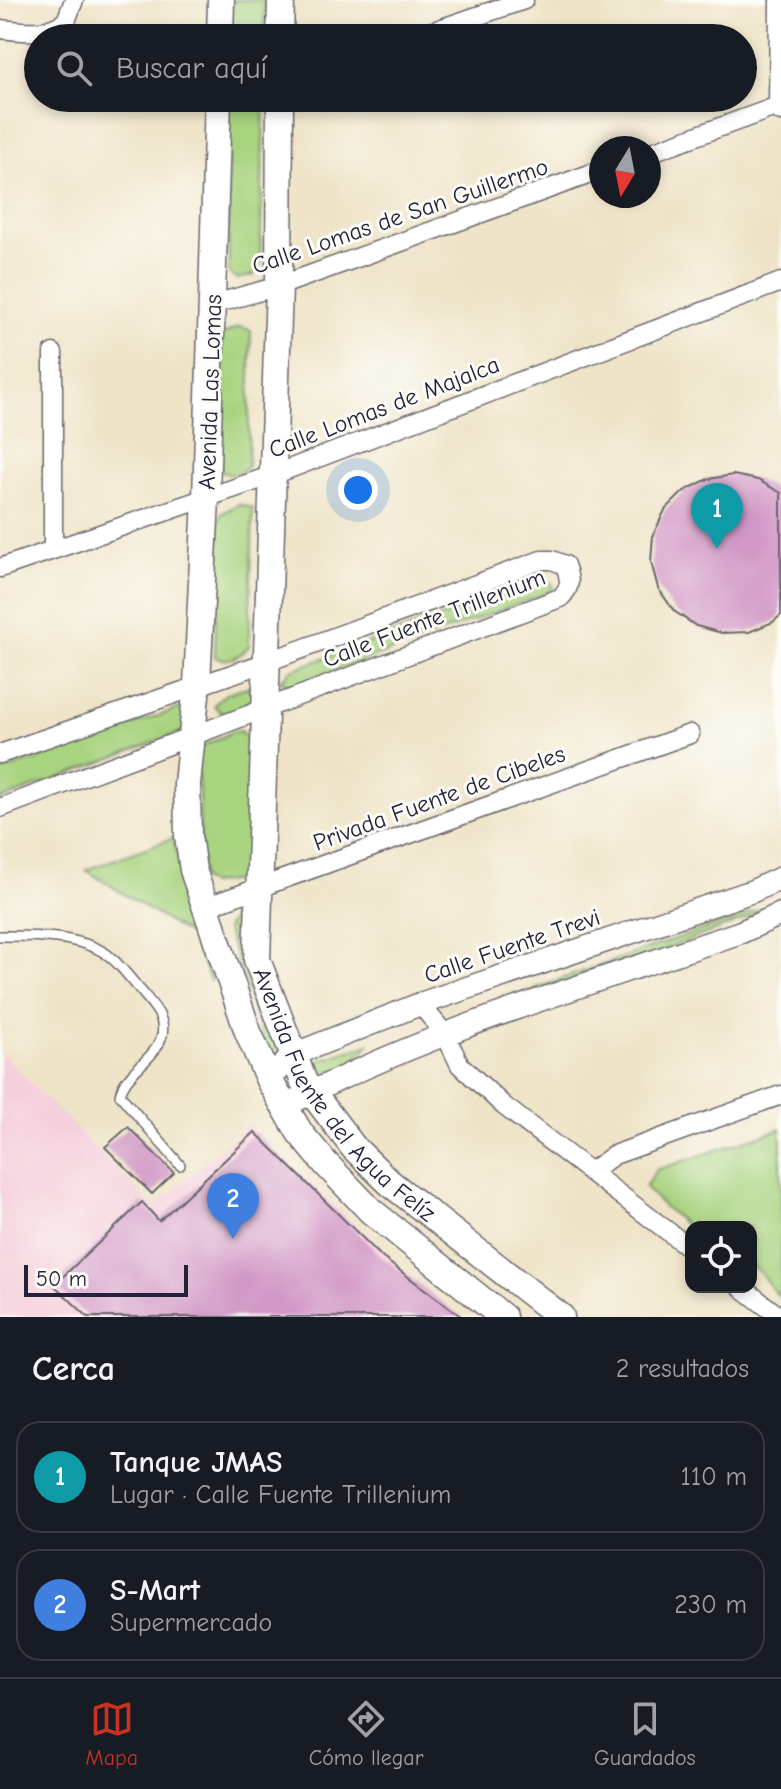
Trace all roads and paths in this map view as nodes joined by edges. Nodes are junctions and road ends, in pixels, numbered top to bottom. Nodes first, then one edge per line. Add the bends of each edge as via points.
1 (74, 0) edge
2 (221, 0) edge
3 (281, 0) edge
4 (524, 0) edge
5 (779, 0) edge
6 (61, 24) edge
7 (220, 24) edge
8 (280, 24) edge
9 (454, 24) edge
10 (0, 29) edge
11 (24, 31) edge
12 (780, 109) edge
13 (218, 112) edge
14 (280, 112) edge
15 (661, 149) edge
16 (589, 174) edge
17 (781, 282) edge
18 (279, 286) junction
19 (214, 304) junction
20 (53, 353) dead end
21 (273, 475) junction
22 (206, 498) junction
23 (53, 549) junction
24 (0, 568) edge
25 (267, 662) junction
26 (197, 685) junction
27 (266, 707) junction
28 (690, 734) dead end
29 (191, 738) junction
30 (0, 754) edge
31 (0, 808) edge
32 (781, 878) edge
33 (260, 887) junction
34 (205, 907) junction
35 (781, 914) edge
36 (0, 936) edge
37 (420, 1004) junction
38 (445, 1034) junction
39 (293, 1055) junction
40 (269, 1080) junction
41 (312, 1092) junction
42 (781, 1095) edge
43 (283, 1107) junction
44 (180, 1165) dead end
45 (590, 1172) junction
46 (685, 1244) edge
47 (749, 1293) edge
48 (503, 1317) edge
49 (561, 1317) edge
50 (780, 1317) edge

1 - 6 street
2 - 7 main road
3 - 8 main road
4 - 9 street
5 - 12 street
10 - 11 street
12 - 15 street
13 - 19 main road, Avenida Las Lomas
14 - 18 main road
16 - 18 street, Calle Lomas de San Guillermo
17 - 21 street, Calle Lomas de Majalca
18 - 19 street, Calle Lomas de San Guillermo
18 - 21 main road
19 - 22 main road, Avenida Las Lomas
20 - 23 street
21 - 22 street, Calle Lomas de Majalca
21 - 25 main road
22 - 23 street, Calle Lomas de Majalca
22 - 26 main road, Avenida Las Lomas
23 - 24 street, Calle Lomas de Majalca
25 - 26 street, Calle Fuente Trillenium
25 - 27 main road, Avenida Fuente del Agua Felíz
25 - 27 street, Calle Fuente Trillenium via 541,560 565,565 570,579 560,598
26 - 29 main road, Avenida Fuente del Agua Felíz
26 - 30 street, Calle Fuente Trillenium
27 - 29 street, Calle Fuente Trillenium
27 - 33 main road, Avenida Fuente del Agua Felíz
28 - 33 street, Privada Fuente de Cibeles
29 - 31 street, Calle Fuente Trillenium
29 - 34 main road, Avenida Fuente del Agua Felíz via 188,836
32 - 37 street, Calle Fuente Trevi
33 - 34 street, Privada Fuente de Cibeles
33 - 39 main road, Avenida Fuente del Agua Felíz via 257,960
34 - 40 main road, Avenida Fuente del Agua Felíz
35 - 38 street
36 - 44 lane via 60,939 94,948 109,956 159,1012 159,1044 120,1095
37 - 38 street
37 - 39 street, Calle Fuente Trevi
38 - 41 street
38 - 45 street via 460,1065
39 - 40 street, Calle Fuente Trevi
39 - 41 main road, Avenida Fuente del Agua Felíz
40 - 43 main road, Avenida Fuente del Agua Felíz
41 - 43 street
41 - 49 main road, Avenida Fuente del Agua Felíz via 354,1148 390,1183
42 - 45 street via 614,1155
43 - 48 main road, Avenida Fuente del Agua Felíz via 371,1211
45 - 46 street
47 - 50 street

